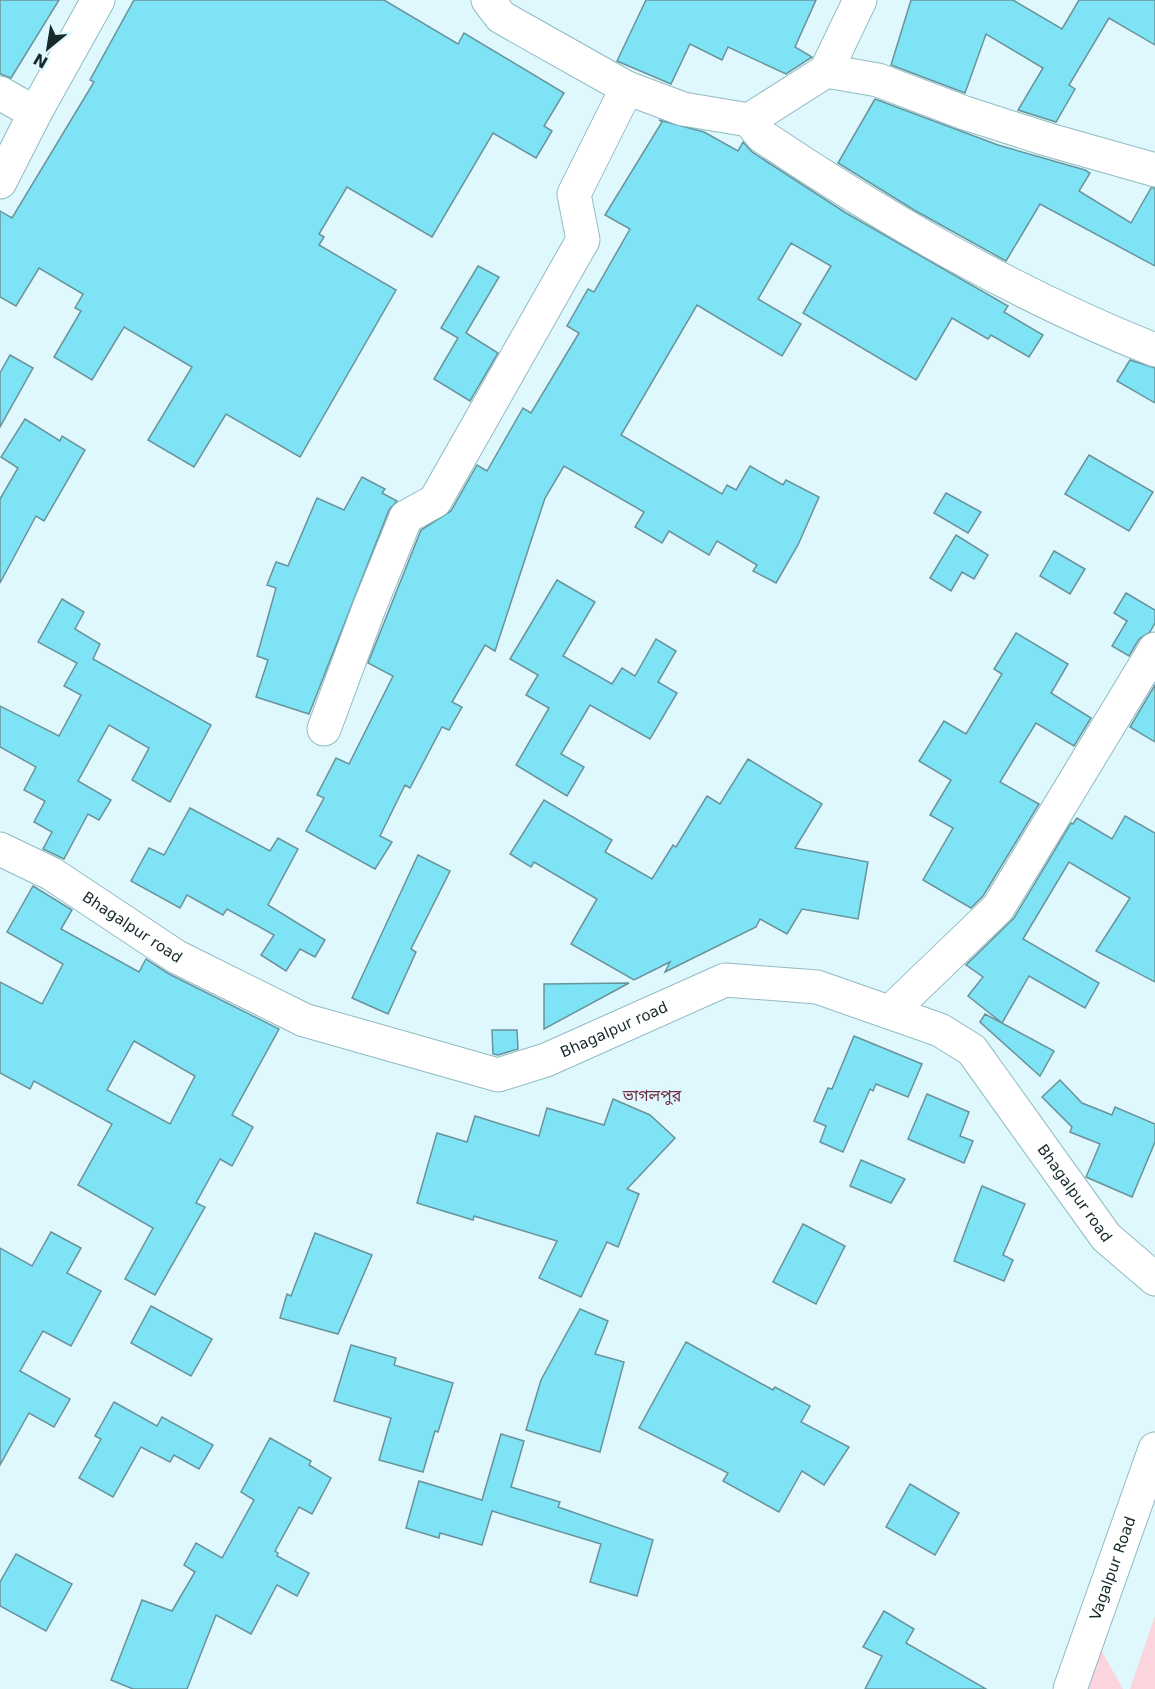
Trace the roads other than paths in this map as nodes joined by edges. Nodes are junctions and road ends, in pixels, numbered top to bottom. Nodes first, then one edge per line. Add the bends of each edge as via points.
1 (98, 0) edge
2 (488, 0) edge
3 (860, 0) edge
4 (826, 71) junction
5 (627, 88) junction
6 (0, 93) edge
7 (35, 113) junction
8 (748, 120) junction
9 (1155, 170) edge
10 (0, 182) edge
11 (1155, 350) edge
12 (1155, 649) edge
13 (324, 729) dead end
14 (0, 849) edge
15 (890, 1012) junction
16 (1155, 1279) edge
17 (1155, 1449) edge
18 (1070, 1689) edge

1 - 7 street
2 - 5 street via 501,16
3 - 4 street
4 - 8 street
4 - 9 street via 878,80 1046,140
5 - 8 street via 683,109
5 - 13 street via 574,194 583,240 435,501 406,517
6 - 7 street
7 - 10 street
8 - 11 street via 762,136 898,223 1100,328
12 - 15 street via 998,908
14 - 15 street, Bhagalpur road via 52,874 177,957 304,1020 498,1075 546,1060 724,980 817,987
15 - 16 street, Bhagalpur road via 940,1030 972,1050 1106,1237
17 - 18 street, Vagalpur Road

